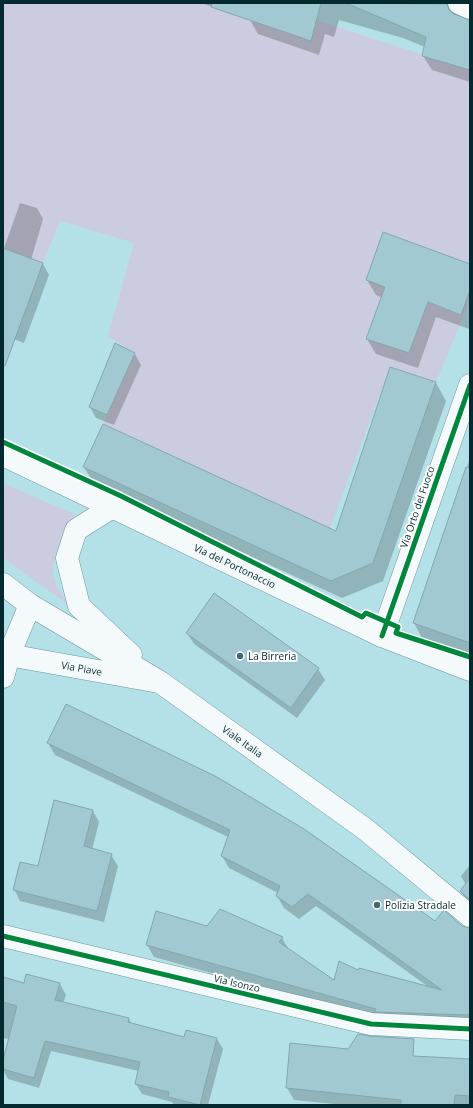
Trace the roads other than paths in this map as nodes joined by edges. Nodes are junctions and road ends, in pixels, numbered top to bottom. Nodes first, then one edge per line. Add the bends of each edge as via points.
1 (459, 3) edge
2 (470, 8) edge
3 (470, 385) edge
4 (3, 455) edge
5 (114, 506) junction
6 (3, 584) edge
7 (30, 605) junction
8 (382, 636) junction
9 (6, 654) edge
10 (470, 670) edge
11 (3, 677) edge
12 (160, 682) junction
13 (470, 916) edge
14 (3, 936) edge
15 (470, 1029) edge

1 - 2 main road
3 - 8 main road, Via Orto del Fuoco
4 - 5 main road, Via del Portonaccio
5 - 8 main road, Via del Portonaccio
5 - 12 main road via 76,530 67,558 79,606
6 - 7 main road, Viale Italia
7 - 9 main road
7 - 12 main road, Viale Italia
8 - 10 main road, Via del Portonaccio
9 - 11 main road
9 - 12 main road, Via Piave
12 - 13 main road, Viale Italia via 365,829
14 - 15 main road, Via Isonzo via 371,1024

